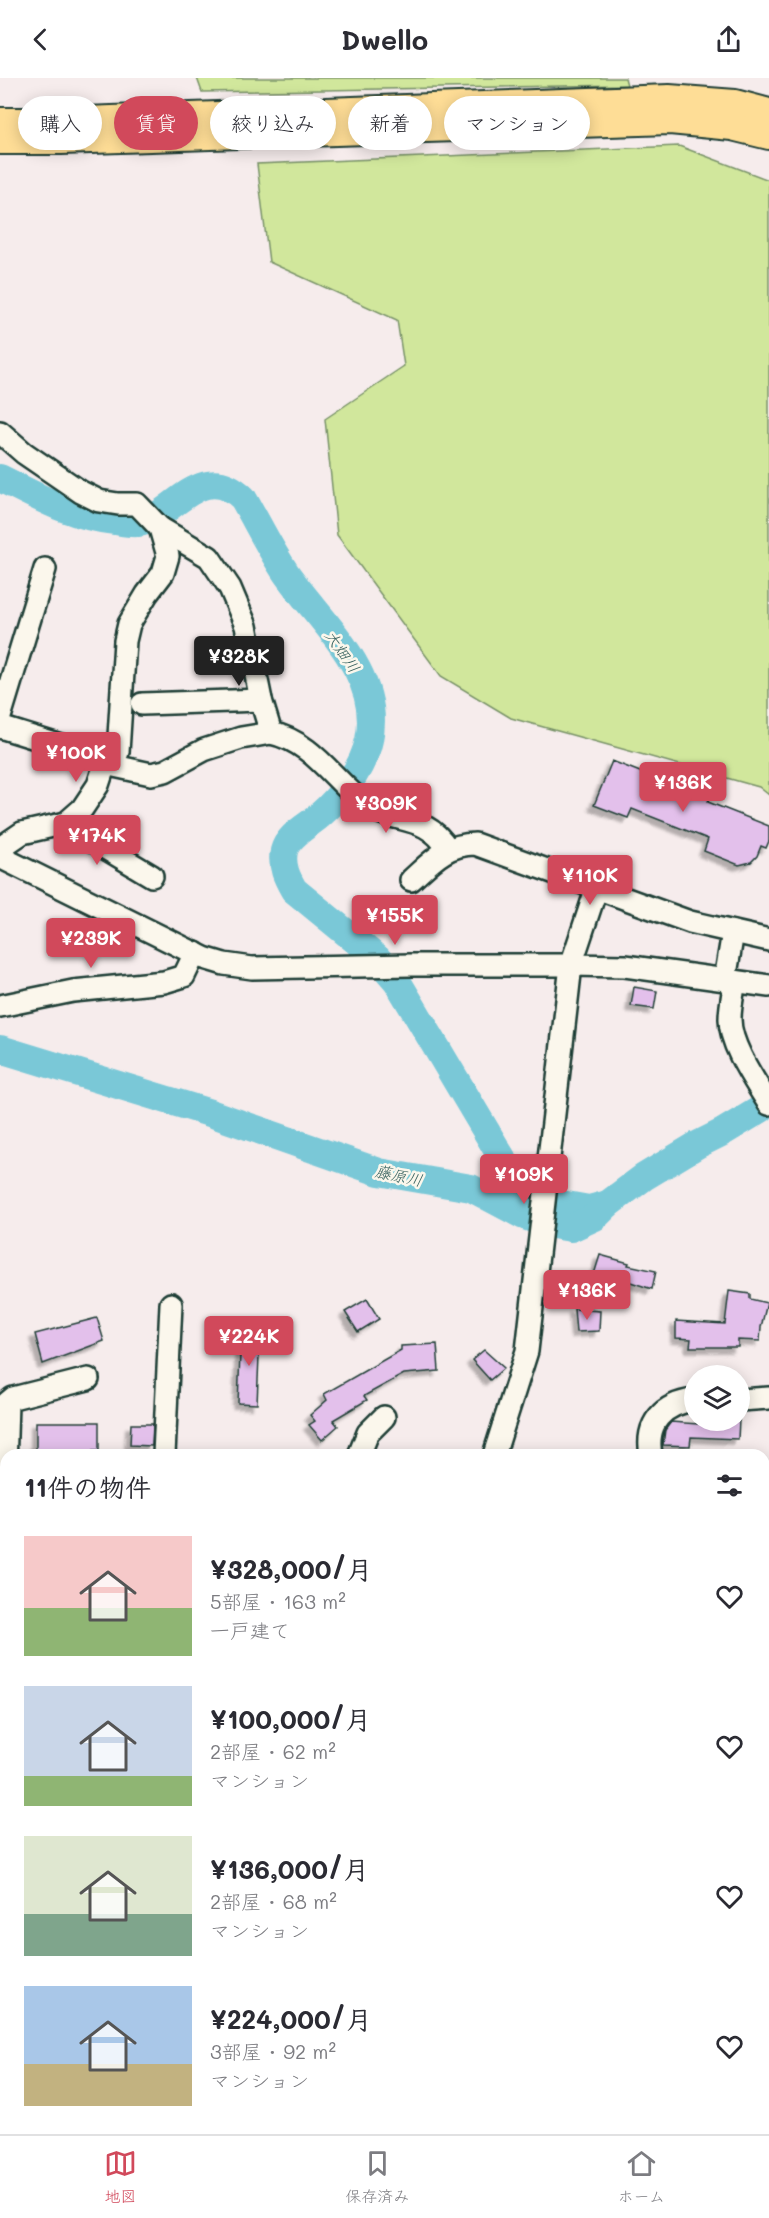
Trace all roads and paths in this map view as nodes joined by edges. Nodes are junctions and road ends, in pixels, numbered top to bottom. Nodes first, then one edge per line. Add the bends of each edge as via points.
1 (769, 112) edge
2 (0, 121) edge
3 (769, 136) edge
4 (0, 141) edge
5 (0, 432) edge
6 (154, 521) junction
7 (45, 569) dead end
8 (261, 700) junction
9 (142, 704) dead end
10 (0, 717) edge
11 (0, 727) edge
12 (272, 733) junction
13 (105, 764) junction
14 (66, 823) junction
15 (448, 849) junction
16 (2, 859) edge
17 (152, 876) dead end
18 (411, 880) dead end
19 (597, 887) junction
20 (733, 932) junction
21 (769, 940) edge
22 (195, 953) junction
23 (571, 965) junction
24 (730, 981) junction
25 (769, 986) edge
26 (0, 1006) edge
27 (769, 1104) edge
28 (171, 1304) dead end
29 (87, 1379) dead end
30 (769, 1398) edge
31 (750, 1399) edge
32 (684, 1403) edge
33 (384, 1417) dead end
34 (5, 1449) edge
35 (164, 1449) edge
36 (361, 1449) edge
37 (496, 1449) edge
38 (650, 1449) edge

1 - 2 main road via 735,103 669,98
3 - 4 main road via 732,127 670,121
5 - 6 street via 81,492 99,501 137,504
6 - 8 street via 209,557 230,588 246,626
6 - 13 street via 168,556 163,573 129,624 122,667 118,752
7 - 10 street
8 - 9 street
8 - 12 street
11 - 13 street via 97,757
12 - 13 street via 204,750 165,771 151,774
12 - 15 street via 300,745 367,805 431,829
13 - 14 street via 98,785 82,809
14 - 16 street via 21,833
14 - 17 street
15 - 18 street
15 - 19 street via 475,844
16 - 22 street
19 - 20 street via 690,922
19 - 23 street
20 - 21 street
20 - 24 street
22 - 23 street via 224,964 252,968
22 - 26 street via 184,976 164,982 73,991
23 - 24 street via 625,966
23 - 37 street via 527,1351
24 - 25 street
24 - 27 street via 732,1034
28 - 35 street
29 - 34 street via 7,1403
30 - 31 street
32 - 38 street via 656,1419
33 - 36 street via 368,1433

